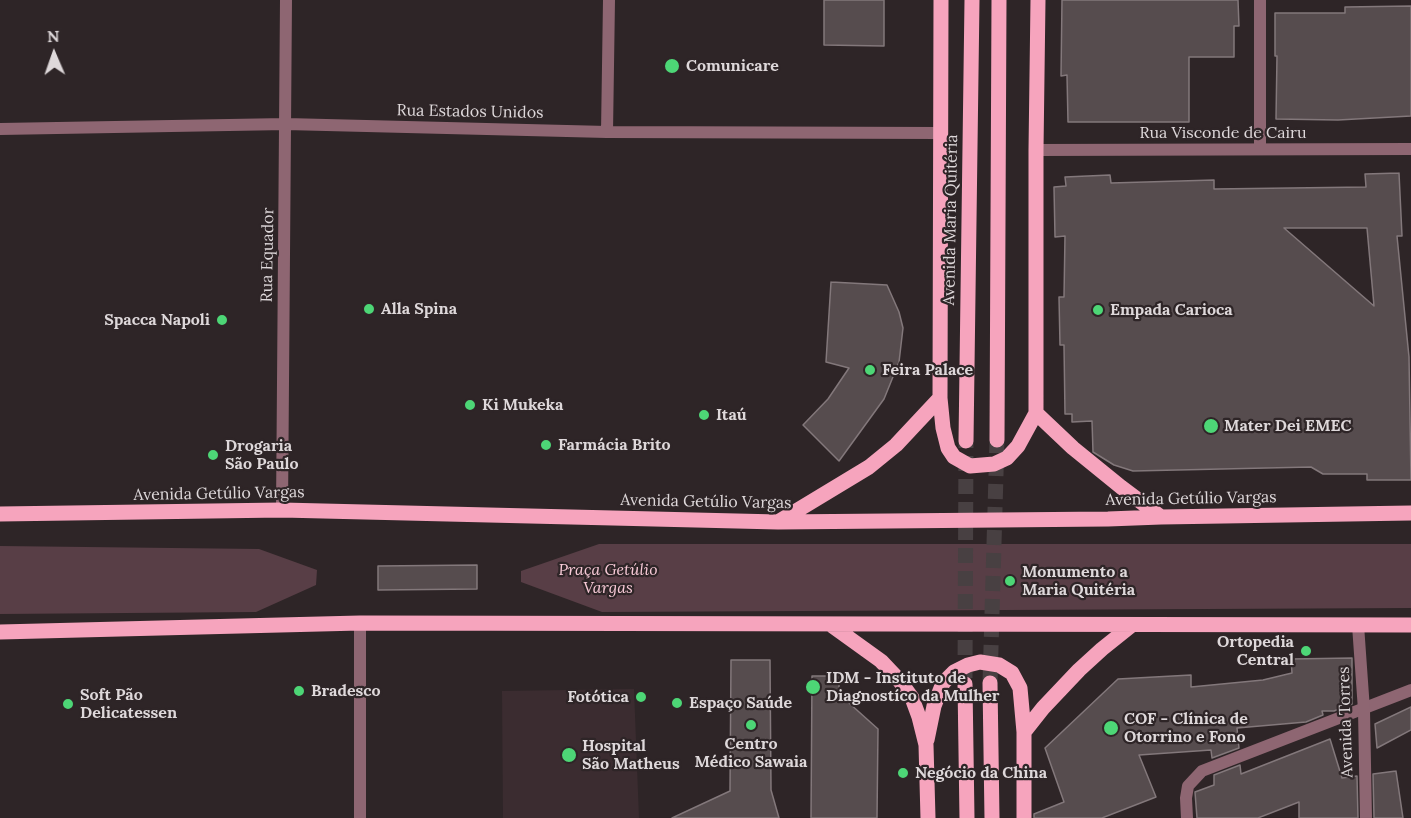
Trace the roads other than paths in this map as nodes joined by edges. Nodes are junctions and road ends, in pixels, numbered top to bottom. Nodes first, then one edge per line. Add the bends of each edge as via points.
1 (286, 0) edge
2 (609, 0) edge
3 (940, 0) edge
4 (972, 0) edge
5 (999, 0) edge
6 (1038, 0) edge
7 (1260, 0) edge
8 (286, 124) junction
9 (0, 129) edge
10 (607, 132) junction
11 (940, 133) junction
12 (1260, 148) junction
13 (1411, 149) edge
14 (1036, 150) junction
15 (940, 398) junction
16 (1036, 413) junction
17 (997, 440) tunnel mouth
18 (966, 441) tunnel mouth
19 (282, 510) junction
20 (1411, 513) edge
21 (0, 514) edge
22 (1161, 517) junction
23 (778, 522) junction
24 (360, 623) junction
25 (831, 625) junction
26 (1358, 625) junction
27 (1132, 626) junction
28 (1411, 626) edge
29 (0, 632) edge
30 (990, 683) tunnel mouth
31 (965, 684) tunnel mouth
32 (1411, 690) edge
33 (1364, 710) junction
34 (1024, 732) junction
35 (926, 745) junction
36 (360, 818) edge
37 (928, 818) edge
38 (967, 818) edge
39 (992, 818) edge
40 (1024, 818) edge
41 (1187, 818) edge
42 (1366, 818) edge

1 - 8 street, Rua Equador
2 - 10 street
3 - 11 main road
4 - 18 main road, Avenida Maria Quitéria
5 - 17 main road
6 - 14 main road
7 - 12 street
8 - 9 street, Rua Estados Unidos
8 - 10 street, Rua Estados Unidos
8 - 19 street, Rua Equador
10 - 11 street, Rua Estados Unidos
11 - 15 main road
12 - 13 street, Rua Visconde de Cairu
12 - 14 street, Rua Visconde de Cairu
14 - 16 main road
15 - 16 main road via 948,448 954,457 970,466 994,464 1007,458
15 - 23 main road via 897,445 869,467
16 - 22 main road via 1121,488
19 - 21 main road, Avenida Getúlio Vargas
19 - 23 main road, Avenida Getúlio Vargas
20 - 22 main road, Avenida Getúlio Vargas
22 - 23 main road, Avenida Getúlio Vargas
24 - 25 main road
24 - 29 main road
24 - 36 street
25 - 27 main road
25 - 35 main road via 881,661 899,680 912,698
26 - 27 main road
26 - 28 main road
26 - 33 street, Avenida Torres
27 - 34 main road via 1079,670
30 - 39 main road
31 - 38 main road
32 - 33 street
33 - 41 street via 1202,771 1188,786
33 - 42 street, Avenida Torres
34 - 35 main road via 1020,688 1012,673 999,665 980,662 954,672 943,683
34 - 40 main road
35 - 37 main road

